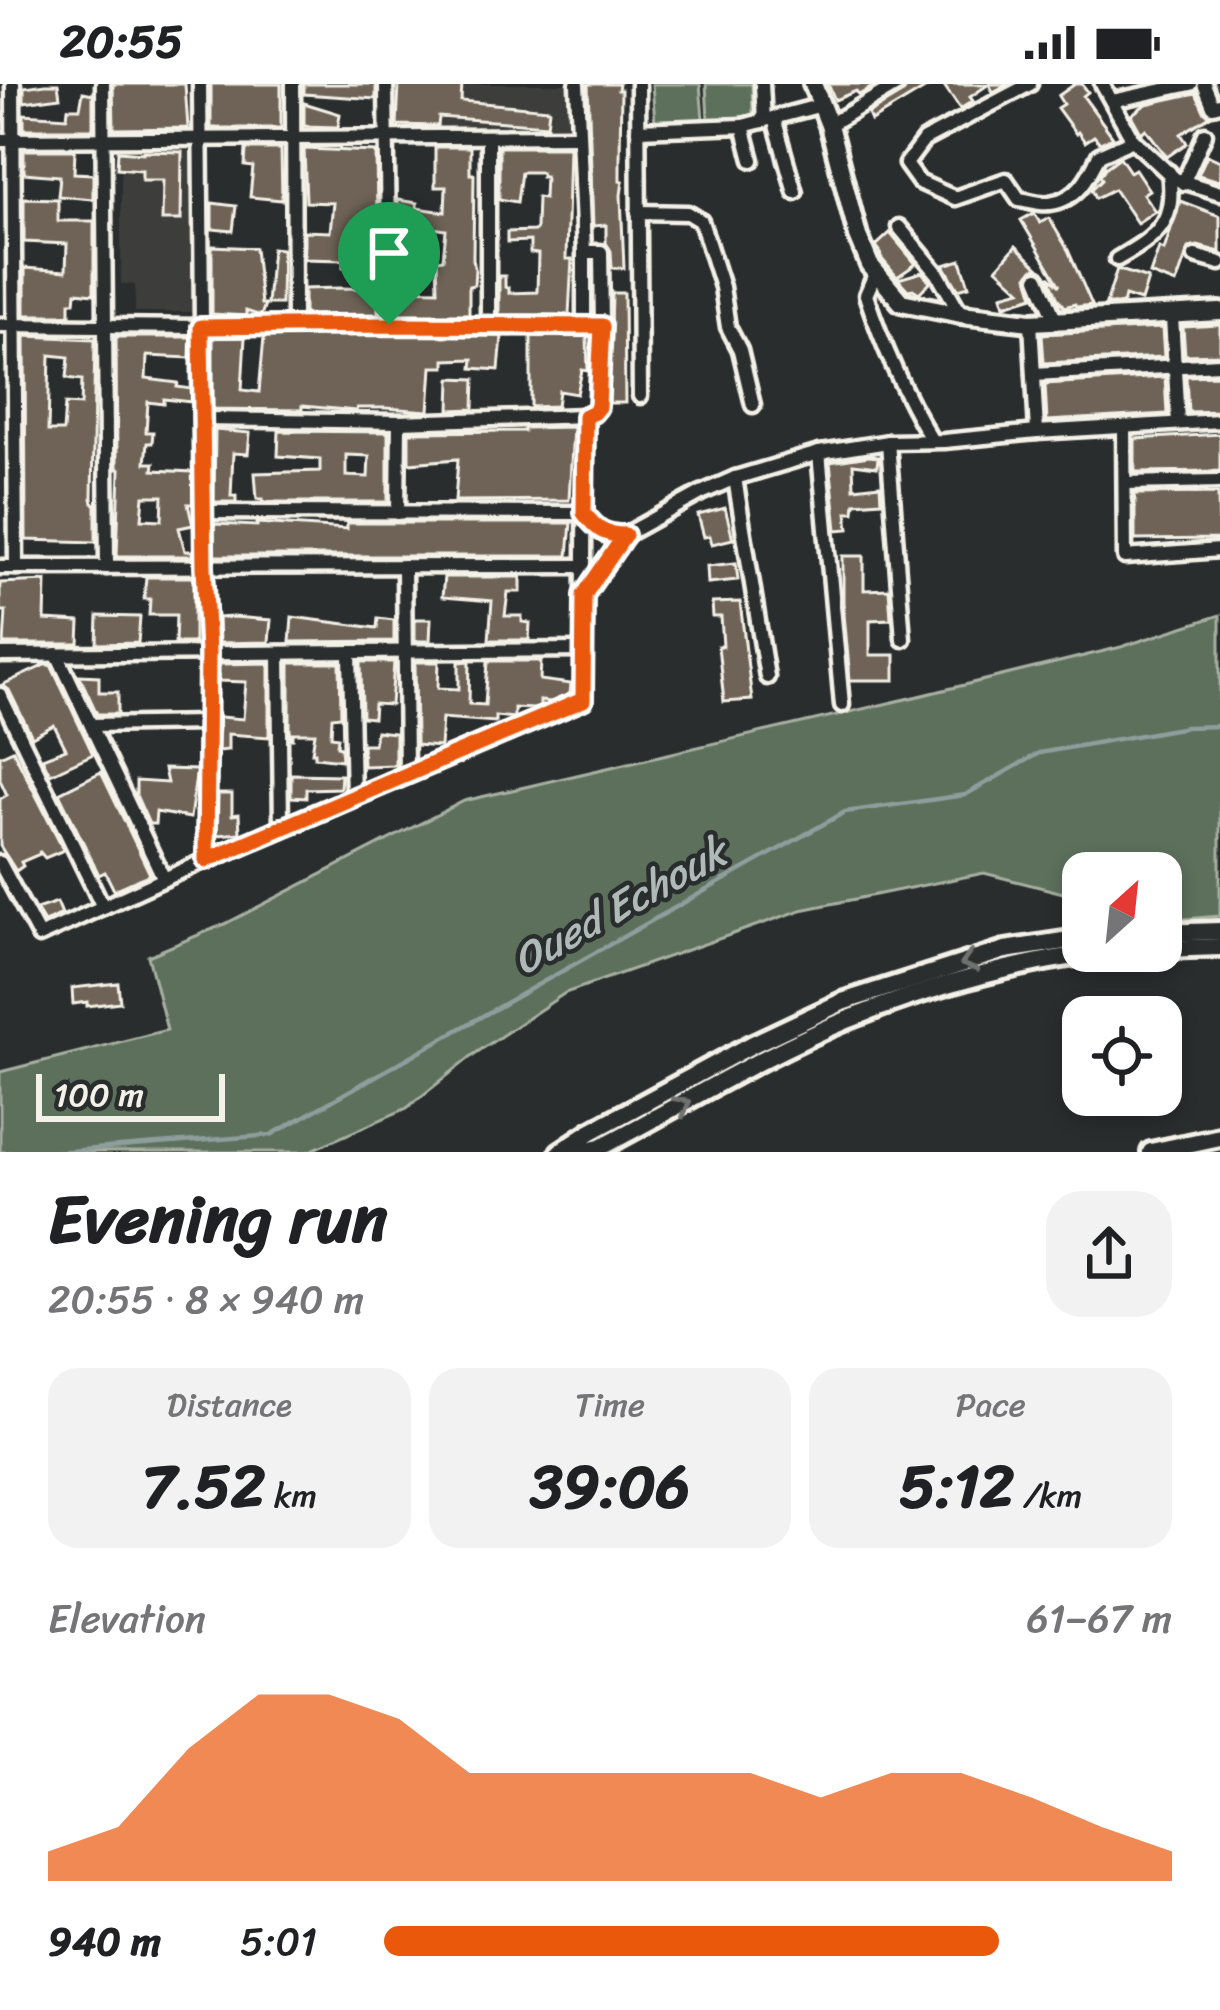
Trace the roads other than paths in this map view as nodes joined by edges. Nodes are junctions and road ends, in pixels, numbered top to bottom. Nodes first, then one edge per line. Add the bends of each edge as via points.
1 (13, 84) edge
2 (103, 84) edge
3 (200, 84) edge
4 (293, 84) edge
5 (386, 84) edge
6 (577, 84) edge
7 (638, 84) edge
8 (762, 84) edge
9 (813, 84) edge
10 (898, 84) edge
11 (1030, 84) edge
12 (1102, 84) edge
13 (1192, 84) edge
14 (1204, 84) edge
15 (1112, 101) junction
16 (1220, 104) edge
17 (822, 105) junction
18 (769, 120) junction
19 (829, 125) junction
20 (743, 126) junction
21 (638, 130) junction
22 (1205, 134) dead end
23 (488, 136) junction
24 (578, 136) junction
25 (388, 137) junction
26 (294, 138) junction
27 (103, 139) junction
28 (7, 140) edge
29 (200, 140) junction
30 (1133, 140) junction
31 (752, 160) dead end
32 (1168, 170) junction
33 (1183, 183) junction
34 (795, 192) dead end
35 (1220, 193) edge
36 (638, 212) junction
37 (899, 227) dead end
38 (584, 252) junction
39 (1195, 256) dead end
40 (1117, 259) dead end
41 (1220, 263) edge
42 (876, 272) junction
43 (1039, 278) dead end
44 (1220, 312) edge
45 (961, 314) junction
46 (1172, 317) junction
47 (1055, 321) junction
48 (1031, 322) junction
49 (16, 324) junction
50 (105, 324) junction
51 (0, 325) edge
52 (389, 325) junction
53 (294, 326) junction
54 (488, 326) junction
55 (584, 326) junction
56 (602, 326) junction
57 (201, 327) junction
58 (1220, 364) edge
59 (1174, 366) junction
60 (1034, 374) junction
61 (640, 396) dead end
62 (753, 405) dead end
63 (585, 416) junction
64 (203, 419) junction
65 (1220, 421) edge
66 (399, 422) junction
67 (1178, 423) junction
68 (1124, 427) junction
69 (1037, 431) junction
70 (932, 441) junction
71 (888, 442) junction
72 (819, 453) junction
73 (735, 478) junction
74 (1220, 481) edge
75 (1125, 483) junction
76 (205, 512) junction
77 (398, 513) junction
78 (584, 513) junction
79 (625, 535) junction
80 (1220, 550) edge
81 (204, 566) junction
82 (404, 566) junction
83 (584, 566) junction
84 (0, 567) edge
85 (16, 567) junction
86 (107, 567) junction
87 (584, 595) junction
88 (903, 639) dead end
89 (583, 650) junction
90 (208, 652) junction
91 (405, 652) junction
92 (279, 653) junction
93 (350, 653) junction
94 (57, 654) junction
95 (0, 655) edge
96 (767, 677) dead end
97 (0, 694) edge
98 (842, 705) dead end
99 (206, 723) junction
100 (91, 724) junction
101 (406, 775) junction
102 (352, 798) junction
103 (281, 828) junction
104 (206, 860) junction
105 (0, 863) edge
106 (164, 879) junction
107 (103, 907) junction
108 (1220, 931) edge
109 (1182, 932) edge
110 (1062, 941) edge
111 (1220, 947) edge
112 (1182, 948) edge
113 (1062, 959) edge
114 (1220, 1137) edge
115 (560, 1152) edge
116 (577, 1152) edge
117 (1151, 1152) edge

1 - 28 street
2 - 27 street
3 - 29 street
4 - 26 street
5 - 25 street
6 - 24 street
7 - 21 street
8 - 18 street
9 - 17 street
10 - 19 street
11 - 30 street via 924,140 906,164 919,182 955,198 1006,181 1019,199 1048,204 1085,184 1099,155
12 - 15 street
13 - 15 street
14 - 16 street via 1213,106
15 - 30 street
17 - 18 street
17 - 19 street
18 - 20 street
18 - 34 street
19 - 42 street via 858,236
20 - 21 street
20 - 31 street
21 - 36 street
22 - 33 street
23 - 24 street
23 - 25 street
23 - 54 street
24 - 38 street
25 - 26 street
25 - 52 street
26 - 29 street
26 - 53 street
27 - 28 street
27 - 29 street
27 - 50 street
28 - 49 street
29 - 57 street
30 - 32 street
32 - 33 street
32 - 40 street via 1165,224
33 - 35 street
36 - 61 street
36 - 62 street via 688,213 701,221
37 - 45 street
38 - 55 street
38 - 56 street via 601,252
39 - 41 street
42 - 45 street via 901,302
42 - 70 street via 866,296 878,333
43 - 47 street
44 - 46 street
45 - 48 street
46 - 47 street
46 - 59 street
47 - 48 street
48 - 60 street
49 - 50 street
49 - 51 street
49 - 85 street
50 - 57 street
50 - 86 street
52 - 53 street
52 - 54 street
53 - 57 street
54 - 55 street
55 - 56 street
56 - 63 street via 598,407
57 - 64 street
58 - 59 street
59 - 60 street
59 - 67 street
60 - 69 street
63 - 66 street
63 - 78 street
64 - 66 street
64 - 76 street
65 - 67 street
66 - 77 street
67 - 68 street
68 - 69 street
68 - 75 street
69 - 70 street
70 - 71 street
71 - 72 street
71 - 88 street
72 - 73 street
72 - 98 street
73 - 79 street
73 - 96 street
74 - 75 street
75 - 80 street via 1125,557
76 - 77 street
76 - 81 street
77 - 78 street
78 - 79 street via 606,535
78 - 83 street
79 - 87 street
81 - 82 street
81 - 86 street
81 - 90 street
82 - 83 street
82 - 91 street
83 - 87 street
84 - 85 street
85 - 86 street
87 - 89 street
89 - 91 street
89 - 101 street via 583,700
90 - 92 street
90 - 94 street
90 - 99 street
91 - 93 street
91 - 101 street
92 - 93 street
92 - 103 street
93 - 102 street
94 - 95 street
94 - 100 street
97 - 107 street
99 - 100 street
99 - 104 street
100 - 106 street
101 - 102 street
102 - 103 street
103 - 104 street
104 - 106 street
105 - 107 street via 39,936
106 - 107 street
108 - 109 street
110 -> 115 street via 1005,950 842,1002
111 - 112 street
116 -> 113 street via 601,1147 848,1020
114 - 117 street

